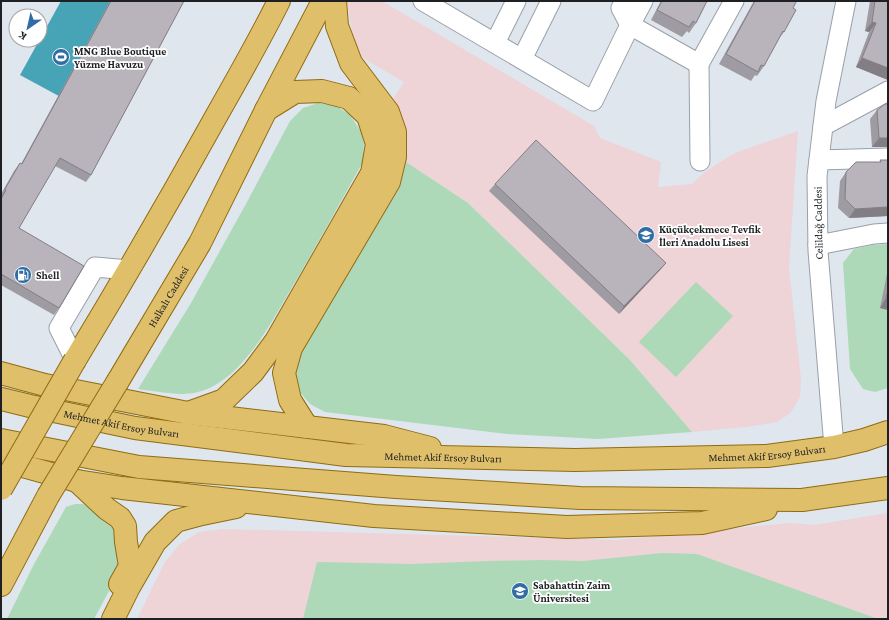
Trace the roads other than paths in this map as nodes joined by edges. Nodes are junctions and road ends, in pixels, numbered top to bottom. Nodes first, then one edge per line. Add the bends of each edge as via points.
1 (266, 1) edge
2 (279, 1) edge
3 (323, 1) edge
4 (335, 1) edge
5 (423, 1) edge
6 (516, 1) edge
7 (551, 1) edge
8 (625, 1) edge
9 (643, 1) edge
10 (734, 1) edge
11 (846, 1) edge
12 (267, 25) junction
13 (630, 25) junction
14 (495, 43) junction
15 (522, 59) junction
16 (699, 64) junction
17 (888, 91) edge
18 (266, 110) junction
19 (823, 126) junction
20 (888, 158) edge
21 (819, 160) junction
22 (700, 161) dead end
23 (888, 233) edge
24 (818, 244) junction
25 (129, 270) junction
26 (75, 360) junction
27 (1, 373) edge
28 (1, 399) edge
29 (188, 413) junction
30 (307, 427) junction
31 (888, 432) edge
32 (1, 440) edge
33 (834, 447) junction
34 (466, 457) junction
35 (1, 460) edge
36 (77, 482) junction
37 (888, 488) edge
38 (1, 489) edge
39 (802, 500) junction
40 (256, 503) junction
41 (1, 585) edge
42 (103, 619) edge
43 (113, 619) edge

1 - 12 main road
2 - 12 main road
3 - 18 main road, Halkalı Caddesi
4 - 30 main road via 337,26 351,63 388,112 395,132 395,157 389,182 291,348 284,373 290,400
5 - 14 street
6 - 14 street
7 - 15 street
8 - 13 street via 621,8
9 - 13 street
10 - 16 street
11 - 19 street, Celildağ Caddesi
12 - 25 main road
13 - 15 street via 593,101
13 - 16 street
14 - 15 street
16 - 22 street
17 - 19 street
18 - 29 main road via 295,92 322,91 349,98 368,116 377,144 372,173 276,341 253,372 224,400
18 - 41 main road, Halkalı Caddesi, bridge via 200,243 48,496
19 - 21 street, Celildağ Caddesi
20 - 21 street
21 - 24 street, Celildağ Caddesi
23 - 24 street
24 - 33 street, Celildağ Caddesi
25 - 26 main road
25 - 26 street via 95,268 59,328
26 - 38 main road, bridge
27 - 29 main road via 45,385
28 - 34 main road, Mehmet Akif Ersoy Bulvarı via 135,428 346,455
29 - 30 main road
30 - 34 main road via 384,436
31 - 33 main road, Mehmet Akif Ersoy Bulvarı
32 - 39 main road via 139,467 396,487 580,498
33 - 34 main road, Mehmet Akif Ersoy Bulvarı via 767,456 575,460
35 - 36 main road
36 - 40 main road
36 - 42 main road via 126,526 130,566
37 - 39 main road
39 - 40 main road via 702,523 567,527 374,516
40 - 43 main road via 176,521 155,542

